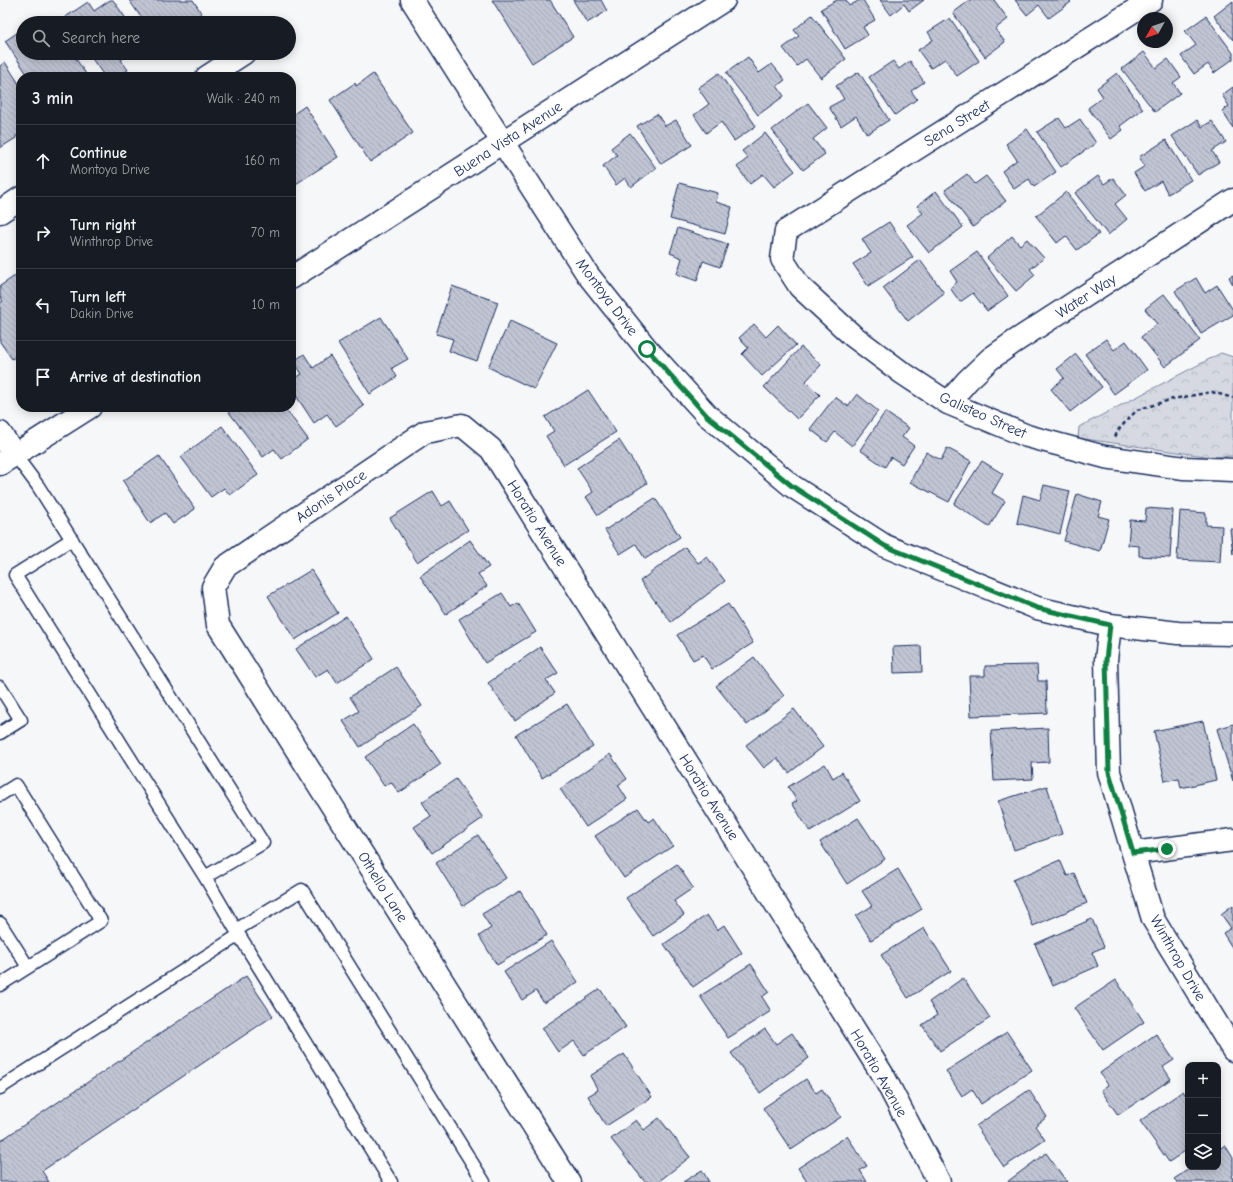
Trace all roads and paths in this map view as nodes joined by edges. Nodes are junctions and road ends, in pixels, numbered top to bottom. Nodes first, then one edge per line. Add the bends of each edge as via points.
1 (412, 0) edge
2 (724, 0) edge
3 (1151, 0) edge
4 (233, 60) edge
5 (215, 72) edge
6 (503, 143) junction
7 (1233, 200) edge
8 (16, 201) edge
9 (0, 212) edge
10 (782, 259) joint
11 (296, 275) edge
12 (1233, 398) edge
13 (948, 403) junction
14 (82, 412) edge
15 (462, 425) joint
16 (0, 433) edge
17 (1114, 439) dead end
18 (7, 460) edge
19 (1233, 470) edge
20 (72, 539) junction
21 (213, 587) joint
22 (1110, 625) junction
23 (1233, 634) edge
24 (0, 687) edge
25 (0, 733) edge
26 (0, 794) edge
27 (1233, 840) edge
28 (1133, 853) junction
29 (205, 877) junction
30 (0, 923) edge
31 (238, 932) junction
32 (28, 967) junction
33 (0, 985) edge
34 (1233, 1050) edge
35 (0, 1088) edge
36 (391, 1182) edge
37 (484, 1182) edge
38 (569, 1182) edge
39 (939, 1182) edge

1 - 6 street, Montoya Drive
2 - 6 street, Buena Vista Avenue
3 - 10 street, Sena Street via 786,232
4 - 5 street
6 - 11 street, Buena Vista Avenue
6 - 22 street, Montoya Drive via 588,275 647,349 707,416 792,486 885,546 1037,608
7 - 13 street, Water Way via 1008,346 973,375
8 - 9 street
10 - 13 street, Galisteo Street via 800,287 853,336
12 - 17 path via 1212,392 1174,399 1137,410 1119,429
13 - 19 street, Galisteo Street via 1027,436 1105,457 1184,468
14 - 18 street
15 - 21 street, Adonis Place via 425,432 225,567
15 - 39 street, Horatio Avenue via 491,449 884,1077
16 - 18 street
18 - 20 lane via 38,486
20 - 29 lane via 15,576
20 - 29 lane via 263,842
21 - 38 street, Othello Lane via 218,625
22 - 23 street, Montoya Drive via 1178,633
22 - 28 street, Winthrop Drive via 1106,660 1109,772
24 - 25 lane via 21,720
26 - 32 lane via 16,784 101,921
27 - 28 street
28 - 34 street, Winthrop Drive via 1153,919
29 - 31 lane
30 - 32 lane
31 - 35 lane
31 - 36 lane
31 - 37 lane via 302,890
32 - 33 lane

